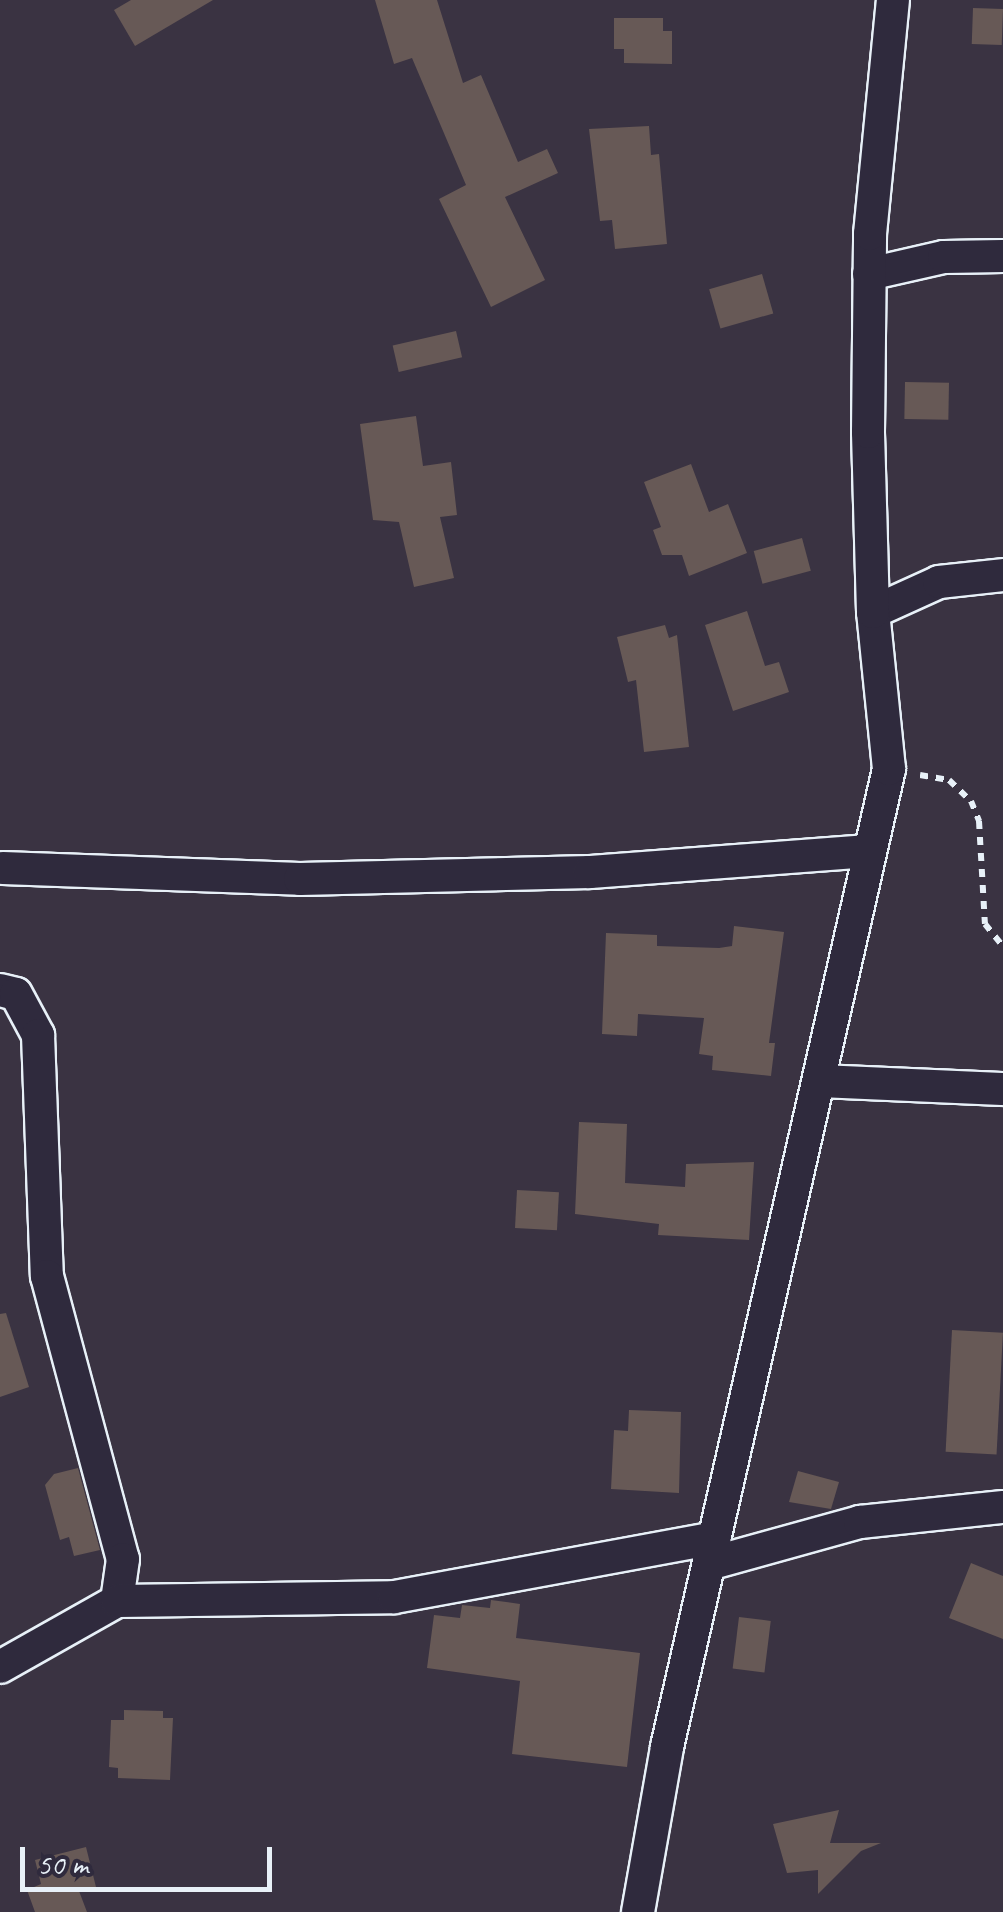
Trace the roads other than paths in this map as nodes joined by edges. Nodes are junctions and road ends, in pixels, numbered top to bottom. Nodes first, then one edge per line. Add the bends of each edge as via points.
1 (893, 0) edge
2 (1003, 256) edge
3 (870, 274) junction
4 (1003, 575) edge
5 (872, 612) junction
6 (869, 852) junction
7 (3, 868) dead end
8 (0, 990) edge
9 (819, 1081) junction
10 (1003, 1090) edge
11 (1003, 1507) edge
12 (713, 1550) junction
13 (117, 1600) junction
14 (0, 1667) edge
15 (638, 1912) edge

1 - 3 street
2 - 3 street via 944,257
3 - 5 street
4 - 5 street via 938,582
5 - 6 street via 889,770
6 - 7 street via 590,872 265,880
6 - 9 street
8 - 13 street via 16,994 38,1035 46,1276 122,1559
9 - 10 street
9 - 12 street
11 - 12 street via 860,1522
12 - 13 street via 394,1597
12 - 15 street via 666,1746
13 - 14 street

